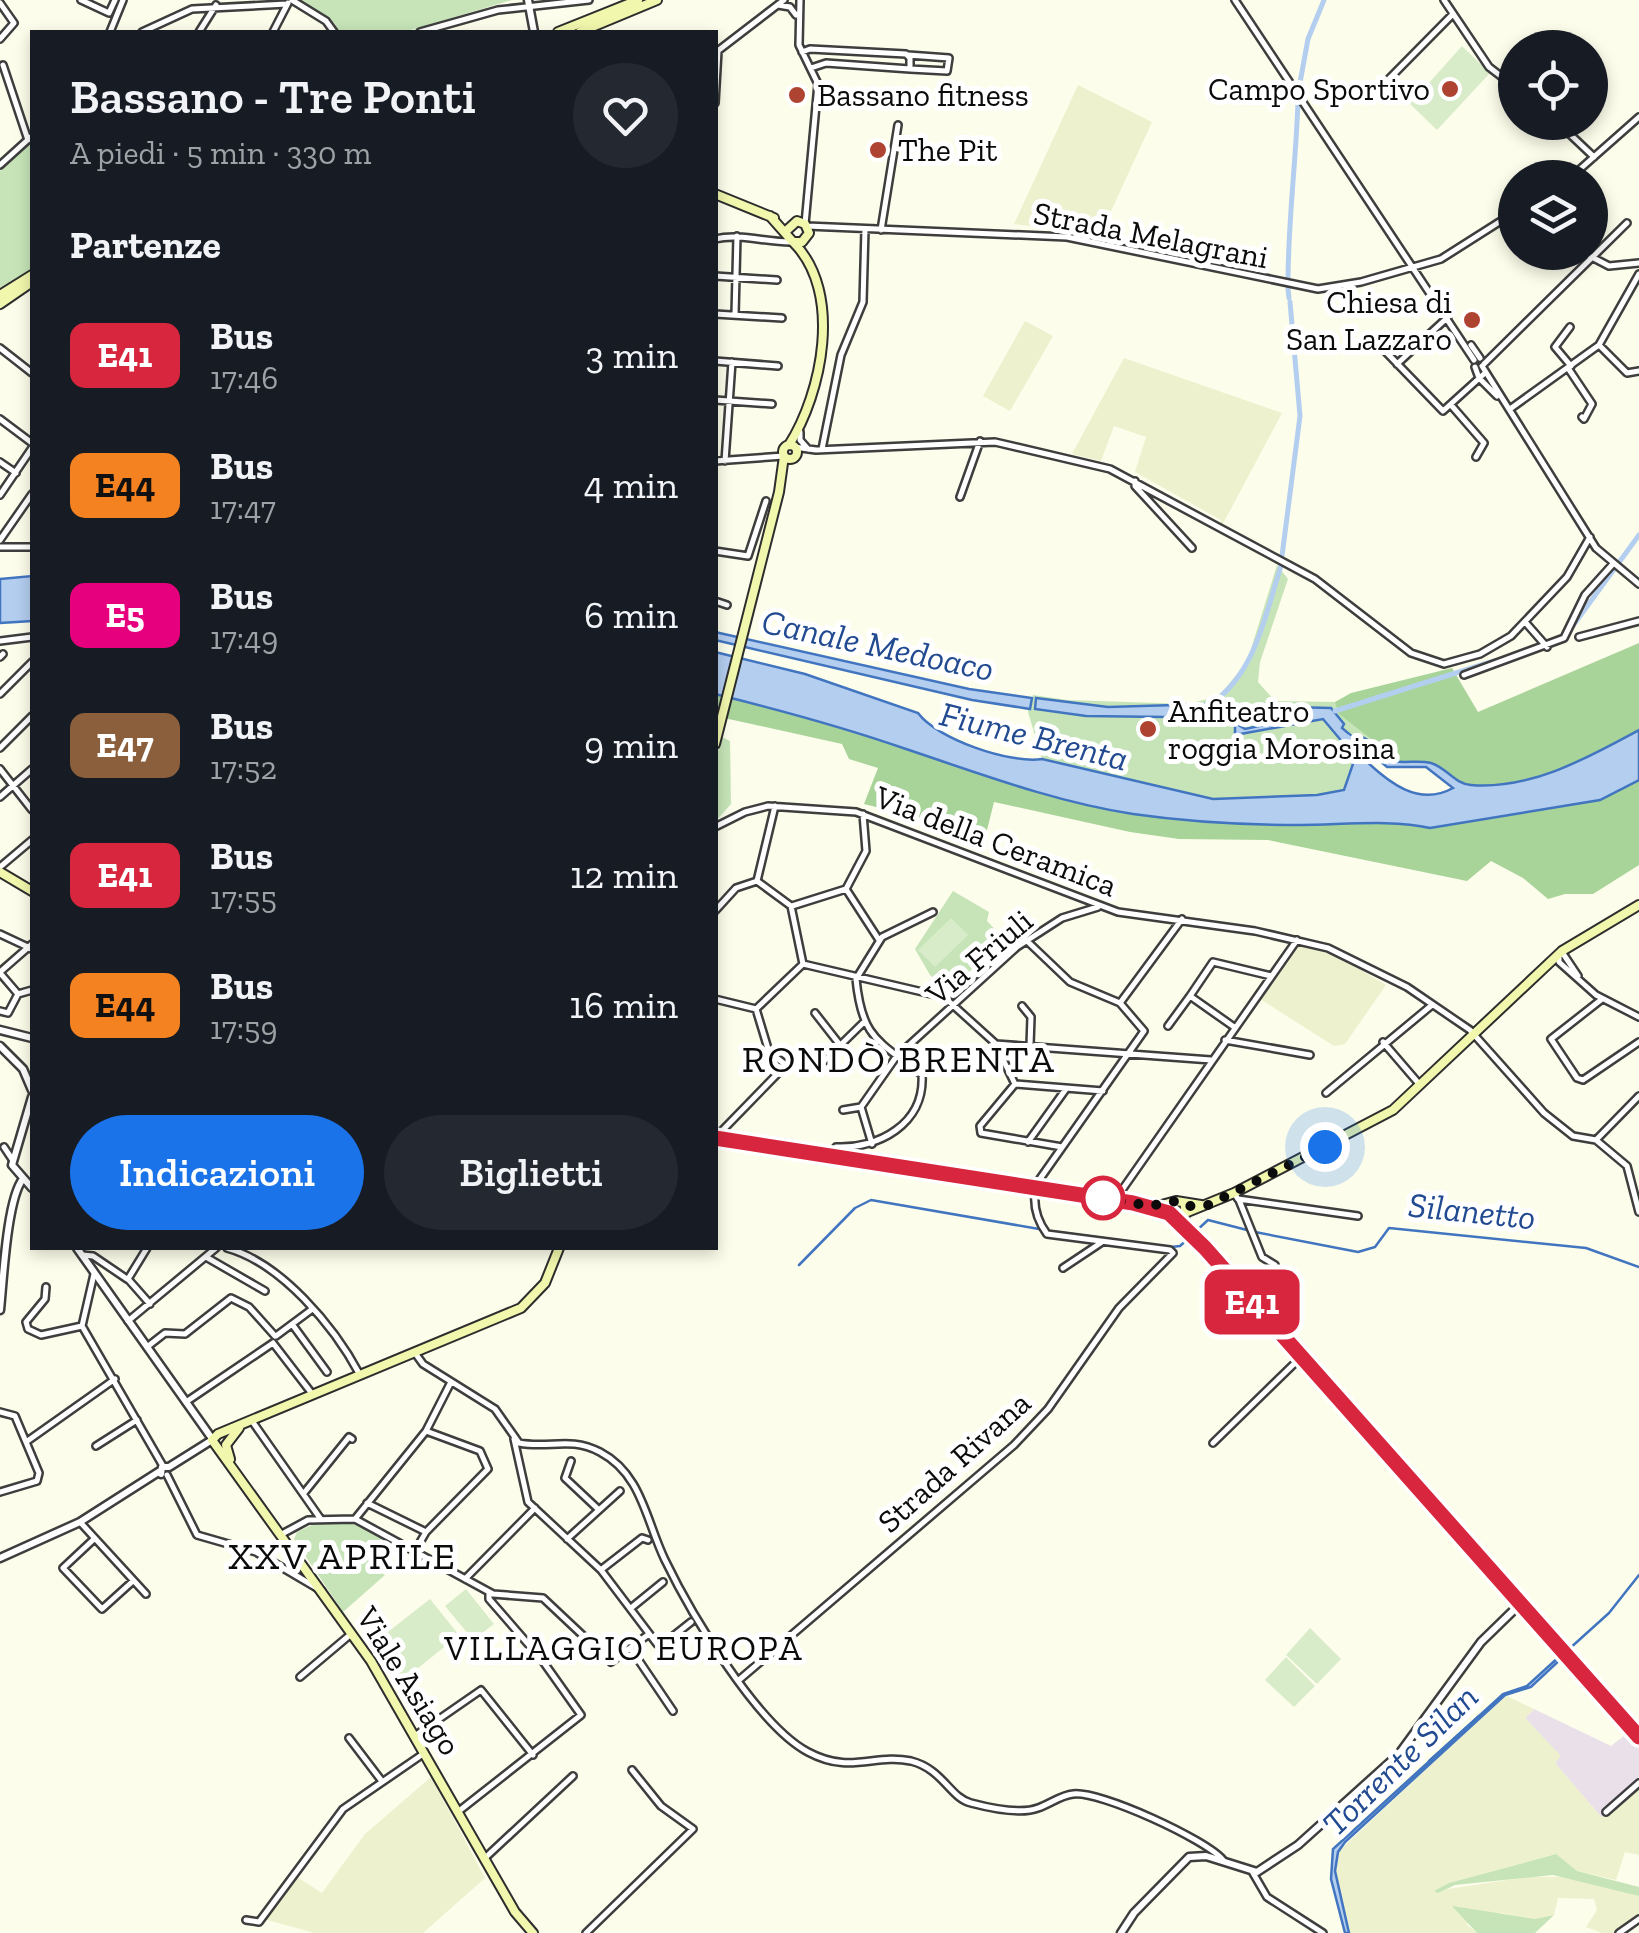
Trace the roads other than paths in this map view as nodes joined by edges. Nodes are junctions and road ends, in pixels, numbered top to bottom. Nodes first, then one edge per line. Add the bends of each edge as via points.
1 (81, 0) edge
2 (114, 0) edge
3 (123, 0) edge
4 (590, 0) edge
5 (638, 0) edge
6 (657, 0) edge
7 (1235, 0) edge
8 (1444, 0) edge
9 (289, 1) edge
10 (560, 2) edge
11 (0, 3) edge
12 (529, 3) edge
13 (794, 3) edge
14 (778, 5) junction
15 (216, 6) junction
16 (1453, 14) junction
17 (534, 28) edge
18 (111, 30) edge
19 (146, 30) edge
20 (200, 30) edge
21 (274, 30) edge
22 (333, 30) edge
23 (428, 30) edge
24 (563, 30) edge
25 (585, 30) edge
26 (0, 38) edge
27 (718, 50) edge
28 (802, 52) junction
29 (906, 54) junction
30 (3, 66) dead end
31 (810, 68) junction
32 (910, 68) junction
33 (1498, 74) edge
34 (1381, 88) dead end
35 (1639, 117) edge
36 (898, 125) dead end
37 (30, 138) edge
38 (1576, 140) edge
39 (1594, 158) junction
40 (1592, 160) edge
41 (0, 165) edge
42 (718, 195) edge
43 (1498, 223) edge
44 (1627, 223) dead end
45 (865, 229) junction
46 (881, 231) junction
47 (798, 232) junction
48 (737, 236) junction
49 (718, 239) edge
50 (1608, 242) edge
51 (1639, 262) edge
52 (1413, 265) junction
53 (1608, 265) edge
54 (1580, 270) edge
55 (1639, 274) edge
56 (718, 276) edge
57 (738, 277) junction
58 (30, 279) edge
59 (30, 280) edge
60 (777, 280) dead end
61 (0, 295) edge
62 (0, 306) edge
63 (718, 314) edge
64 (735, 316) junction
65 (1448, 317) junction
66 (782, 318) dead end
67 (1570, 328) dead end
68 (1388, 340) dead end
69 (1599, 345) junction
70 (0, 348) edge
71 (718, 362) edge
72 (732, 362) junction
73 (1397, 364) junction
74 (778, 366) dead end
75 (1480, 366) junction
76 (1570, 367) junction
77 (1639, 370) edge
78 (30, 371) edge
79 (718, 400) edge
80 (731, 401) junction
81 (772, 404) dead end
82 (1451, 405) junction
83 (1510, 409) junction
84 (1582, 417) dead end
85 (0, 419) edge
86 (802, 420) junction
87 (800, 432) junction
88 (980, 442) junction
89 (30, 444) edge
90 (30, 449) edge
91 (822, 449) junction
92 (795, 451) junction
93 (772, 456) junction
94 (1476, 457) dead end
95 (726, 460) junction
96 (718, 461) edge
97 (0, 462) edge
98 (783, 471) junction
99 (16, 473) junction
100 (1135, 481) junction
101 (778, 492) junction
102 (0, 495) edge
103 (30, 497) edge
104 (960, 497) dead end
105 (766, 501) dead end
106 (1590, 537) junction
107 (0, 544) edge
108 (1595, 545) junction
109 (30, 547) edge
110 (1192, 548) dead end
111 (718, 551) edge
112 (1584, 554) junction
113 (1615, 567) junction
114 (1639, 584) edge
115 (718, 602) edge
116 (727, 605) dead end
117 (1639, 621) edge
118 (1525, 622) junction
119 (30, 637) edge
120 (1579, 637) dead end
121 (0, 642) edge
122 (1547, 647) junction
123 (30, 664) edge
124 (1464, 675) dead end
125 (0, 694) edge
126 (30, 718) edge
127 (718, 734) edge
128 (0, 748) edge
129 (0, 769) edge
130 (30, 771) edge
131 (15, 785) junction
132 (0, 797) edge
133 (775, 806) junction
134 (30, 807) edge
135 (863, 814) junction
136 (718, 825) edge
137 (30, 842) edge
138 (0, 870) edge
139 (757, 881) junction
140 (30, 890) edge
141 (846, 890) junction
142 (1639, 905) edge
143 (792, 906) junction
144 (1101, 907) junction
145 (718, 908) edge
146 (934, 912) dead end
147 (1182, 919) junction
148 (0, 934) edge
149 (879, 940) junction
150 (1026, 940) junction
151 (1297, 940) junction
152 (30, 946) edge
153 (30, 947) edge
154 (1561, 953) junction
155 (803, 964) junction
156 (1545, 967) junction
157 (1566, 968) junction
158 (0, 972) edge
159 (1271, 976) junction
160 (856, 978) junction
161 (1586, 986) junction
162 (30, 991) edge
163 (18, 994) junction
164 (1190, 996) junction
165 (1602, 999) junction
166 (718, 1000) edge
167 (1120, 1003) junction
168 (1432, 1005) junction
169 (955, 1006) junction
170 (1022, 1006) dead end
171 (756, 1009) junction
172 (0, 1011) edge
173 (815, 1013) dead end
174 (1639, 1017) edge
175 (863, 1023) junction
176 (1168, 1026) dead end
177 (1234, 1027) junction
178 (0, 1030) edge
179 (1474, 1036) junction
180 (30, 1038) edge
181 (1226, 1040) junction
182 (1384, 1042) junction
183 (1639, 1042) edge
184 (996, 1044) junction
185 (840, 1045) junction
186 (0, 1046) edge
187 (1030, 1046) junction
188 (1130, 1053) junction
189 (1310, 1055) dead end
190 (896, 1057) junction
191 (1211, 1060) junction
192 (786, 1065) junction
193 (30, 1078) edge
194 (1015, 1084) junction
195 (1422, 1087) junction
196 (1066, 1089) junction
197 (1102, 1091) junction
198 (1326, 1093) dead end
199 (1639, 1096) edge
200 (30, 1100) edge
201 (861, 1107) junction
202 (843, 1110) dead end
203 (718, 1135) edge
204 (718, 1138) edge
205 (1596, 1140) junction
206 (1028, 1142) junction
207 (872, 1144) junction
208 (1062, 1147) junction
209 (4, 1148) dead end
210 (830, 1156) junction
211 (12, 1159) junction
212 (28, 1184) edge
213 (1036, 1187) junction
214 (1236, 1196) junction
215 (1115, 1200) junction
216 (1171, 1211) junction
217 (1185, 1211) junction
218 (1639, 1212) edge
219 (1358, 1216) dead end
220 (1197, 1240) junction
221 (1102, 1241) junction
222 (146, 1250) edge
223 (214, 1250) edge
224 (231, 1250) edge
225 (557, 1250) edge
226 (80, 1251) edge
227 (206, 1257) junction
228 (1275, 1265) dead end
229 (1063, 1268) dead end
230 (94, 1274) junction
231 (128, 1279) junction
232 (46, 1287) dead end
233 (265, 1290) dead end
234 (150, 1304) junction
235 (0, 1310) edge
236 (312, 1310) junction
237 (128, 1321) junction
238 (292, 1324) junction
239 (82, 1326) junction
240 (274, 1340) junction
241 (147, 1347) junction
242 (414, 1350) junction
243 (1301, 1358) junction
244 (327, 1372) dead end
245 (360, 1375) junction
246 (115, 1379) junction
247 (451, 1382) junction
248 (313, 1395) junction
249 (186, 1402) junction
250 (0, 1412) edge
251 (137, 1420) junction
252 (252, 1421) junction
253 (426, 1431) junction
254 (352, 1439) dead end
255 (514, 1439) junction
256 (219, 1441) junction
257 (26, 1442) junction
258 (1213, 1443) dead end
259 (96, 1446) dead end
260 (571, 1462) dead end
261 (165, 1470) junction
262 (620, 1490) dead end
263 (0, 1492) edge
264 (304, 1493) junction
265 (367, 1503) junction
266 (534, 1508) junction
267 (598, 1510) junction
268 (320, 1518) junction
269 (355, 1519) junction
270 (80, 1522) junction
271 (426, 1532) junction
272 (282, 1534) junction
273 (94, 1539) junction
274 (567, 1539) junction
275 (648, 1540) dead end
276 (415, 1551) junction
277 (0, 1558) edge
278 (601, 1570) junction
279 (133, 1580) junction
280 (465, 1580) junction
281 (663, 1582) dead end
282 (322, 1591) junction
283 (489, 1593) junction
284 (146, 1594) dead end
285 (1520, 1604) junction
286 (631, 1608) junction
287 (691, 1622) dead end
288 (352, 1633) junction
289 (649, 1634) junction
290 (631, 1650) junction
291 (300, 1677) dead end
292 (739, 1680) junction
293 (673, 1711) dead end
294 (416, 1735) junction
295 (1638, 1736) edge
296 (349, 1738) dead end
297 (427, 1753) junction
298 (533, 1756) junction
299 (632, 1770) dead end
300 (572, 1776) dead end
301 (381, 1780) junction
302 (1639, 1783) edge
303 (459, 1811) junction
304 (1606, 1812) dead end
305 (485, 1858) junction
306 (1226, 1864) junction
307 (1253, 1872) junction
308 (1639, 1918) edge
309 (246, 1920) dead end
310 (533, 1933) edge
311 (586, 1933) edge
312 (1121, 1933) edge
313 (1323, 1933) edge
314 (1619, 1933) edge

1 - 2 street via 109,13
3 - 18 street
4 - 10 street
5 - 24 main road
6 - 25 main road
7 - 52 street
8 - 16 street
9 - 15 street
9 - 21 street
9 - 22 street
10 - 12 street
11 - 26 street via 14,23
12 - 17 street
12 - 23 street
13 - 14 street
13 - 14 street
13 - 28 street
14 - 27 street
15 - 19 street
15 - 20 street
16 - 33 street
16 - 34 street
28 - 29 street
28 - 31 street
29 - 32 street
29 - 32 street via 948,58 948,71
30 - 37 street
31 - 32 street
31 - 47 street via 818,84
35 - 39 street
36 - 46 street
37 - 41 street
38 - 39 street
39 - 40 street
42 - 47 main road
43 - 52 street, Strada Melagrani via 1449,256
44 - 50 street
45 - 46 street, Strada Melagrani
45 - 47 street, Strada Melagrani
45 - 91 street via 863,302 841,355
46 - 52 street, Strada Melagrani via 1067,236 1318,289
47 - 48 street via 776,241
47 - 86 main road via 824,330 820,368
48 - 49 street
48 - 57 street
51 - 53 street
52 - 65 street
54 - 75 street
55 - 69 street
56 - 57 street
57 - 60 street
57 - 64 street
58 - 61 main road
59 - 62 main road
63 - 64 street
64 - 66 street
65 - 73 street
65 - 75 street
67 - 76 street via 1556,347
68 - 73 street via 1385,351
69 - 76 street
69 - 77 street via 1626,373
70 - 78 street
71 - 72 street
72 - 74 street
72 - 80 street
73 - 82 street via 1439,408
75 - 82 street
75 - 83 street
76 - 83 street
76 - 84 street via 1592,404
79 - 80 street
80 - 81 street
80 - 95 street
82 - 94 street via 1484,443
83 - 106 street
85 - 89 street
86 - 87 main road
86 - 92 main road
87 - 92 main road
87 - 92 street
88 - 91 street
88 - 100 street via 1110,469
88 - 104 street
90 - 99 street
91 - 92 street
92 - 93 street
92 - 98 main road
92 - 101 main road
93 - 95 street
93 - 98 street
95 - 96 street
97 - 99 street
98 - 101 main road
99 - 102 street
100 - 110 street
100 - 118 street via 1315,579 1423,660 1444,664 1480,654
101 - 127 main road
103 - 107 street
105 - 111 street via 748,556
106 - 108 street
106 - 112 street
107 - 109 street
108 - 112 street
108 - 113 street
112 - 118 street
113 - 114 street
113 - 122 street via 1586,595 1564,638
115 - 116 street
117 - 120 street
118 - 122 street
119 - 121 street
122 - 124 street
123 - 125 street
126 - 128 street
129 - 131 street
130 - 131 street
131 - 132 street
131 - 134 street
133 - 135 street, Via della Ceramica
133 - 136 street, Via della Ceramica
133 - 139 street
135 - 141 street via 866,851
135 - 144 street, Via della Ceramica
137 - 138 street
138 - 140 main road
139 - 143 street
139 - 145 street via 736,888
141 - 143 street
141 - 149 street
142 - 154 main road
143 - 155 street
144 - 147 street, Via della Ceramica
144 - 150 street, Via Friuli via 1062,918
146 - 149 street
147 - 151 street, Via della Ceramica
147 - 167 street
148 - 152 street
149 - 160 street
150 - 167 street via 1070,982
150 - 169 street, Via Friuli
151 - 159 street
151 - 168 street, Via della Ceramica via 1328,948
153 - 158 street
154 - 156 main road
154 - 157 street
154 - 161 street
155 - 160 street
155 - 171 street
156 - 157 street
156 - 179 main road
157 - 161 street
158 - 163 street
159 - 164 street via 1213,962
159 - 177 street
160 - 169 street
160 - 175 street
161 - 165 street
162 - 163 street
163 - 172 street via 8,1013
164 - 176 street
164 - 177 street
165 - 174 street
165 - 183 street via 1551,1038 1578,1080
166 - 171 street
167 - 188 street via 1144,1031
168 - 179 street, Via della Ceramica
168 - 182 street
169 - 184 street
169 - 190 street, Via Friuli
170 - 187 street via 1031,1016
171 - 192 street via 769,1052
173 - 185 street
175 - 185 street
175 - 190 street
177 - 181 street
178 - 180 street
179 - 195 main road
179 - 205 street, Via della Ceramica via 1553,1121 1573,1136
181 - 189 street
181 - 191 street
182 - 195 street
182 - 198 street
184 - 187 street
184 - 194 street
185 - 192 street via 818,1067
186 - 193 street
187 - 188 street
188 - 191 street
188 - 197 street
190 - 201 street, Via Friuli
190 - 207 street via 922,1075 916,1106 900,1128
191 - 215 street
192 - 203 street
194 - 196 street
194 - 206 street via 981,1133
195 - 214 main road via 1379,1119
196 - 197 street
196 - 206 street
197 - 208 street
199 - 205 street
200 - 211 street
201 - 202 street
201 - 207 street
204 - 210 main road
205 - 218 street via 1627,1166
206 - 208 street
207 - 210 street via 836,1147
208 - 213 street
209 - 211 street
210 - 213 main road
211 - 212 street
212 - 235 street via 16,1199
213 - 215 main road
213 - 221 street via 1035,1209 1047,1234
214 - 217 main road
214 - 219 street
214 - 228 street via 1262,1257
215 - 216 main road
216 - 217 main road
216 - 217 main road via 1178,1201
216 - 220 main road
217 - 220 main road via 1184,1225
220 - 243 main road
221 - 229 street
221 - 292 street, Strada Rivana via 1174,1253 1119,1308 1014,1446
222 - 231 street
223 - 227 street
224 - 236 street via 290,1281
225 - 242 main road via 545,1283 521,1308
226 - 230 street, Viale Asiago
226 - 231 street
227 - 233 street
227 - 234 street
230 - 237 street, Viale Asiago
230 - 239 street
231 - 234 street
232 - 239 street via 28,1328 36,1335
234 - 237 street
236 - 238 street
236 - 245 street
237 - 241 street, Viale Asiago
238 - 240 street
238 - 244 street
239 - 246 street
240 - 241 street via 249,1306 231,1298 185,1334 165,1333
240 - 248 street
240 - 249 street
241 - 249 street, Viale Asiago
242 - 245 main road
242 - 247 street
243 - 258 street
243 - 285 main road
245 - 248 main road
246 - 251 street
246 - 257 street
247 - 253 street
247 - 255 street via 495,1409
248 - 252 main road
249 - 256 street, Viale Asiago
250 - 257 street via 15,1416
251 - 259 street
251 - 261 street
252 - 256 main road
252 - 264 street
253 - 265 street
253 - 271 street via 480,1451 488,1469
254 - 264 street
255 - 266 street
255 - 292 street via 526,1445 573,1442 623,1470 684,1595
256 - 261 street
256 - 272 main road, Viale Asiago
257 - 263 street via 36,1481
260 - 267 street via 565,1478
261 - 270 street
261 - 282 street via 197,1535 256,1552
262 - 267 street
264 - 268 street
265 - 269 street
265 - 271 street
266 - 274 street
266 - 280 street
267 - 274 street
268 - 269 street
268 - 272 street
269 - 276 street
270 - 273 street
270 - 277 street
271 - 276 street
272 - 282 main road, Viale Asiago
273 - 279 street
273 - 279 street via 63,1568 102,1610
274 - 278 street
275 - 278 street
276 - 280 street
278 - 286 street
279 - 284 street
280 - 283 street
281 - 286 street
282 - 288 main road, Viale Asiago
283 - 290 street via 543,1598 611,1662
283 - 298 street via 581,1714
285 - 295 main road
285 - 307 street via 1481,1642 1400,1754 1283,1857
286 - 289 street
287 - 289 street via 662,1645
288 - 291 street
288 - 294 main road, Viale Asiago
289 - 290 street
290 - 293 street
292 - 306 street via 792,1740 820,1758 855,1765 910,1761 940,1774 962,1799 1014,1810 1074,1794 1092,1796 1184,1834
294 - 297 main road, Viale Asiago
294 - 298 street via 481,1690
296 - 301 street
297 - 301 street
297 - 303 main road, Viale Asiago
298 - 303 street
299 - 311 street via 661,1806 693,1829
300 - 305 street
301 - 309 street via 343,1809 259,1922
302 - 304 street
303 - 305 main road, Viale Asiago
305 - 310 main road, Viale Asiago
306 - 307 street
306 - 312 street via 1206,1856 1183,1860
307 - 313 street via 1268,1898
308 - 314 street

